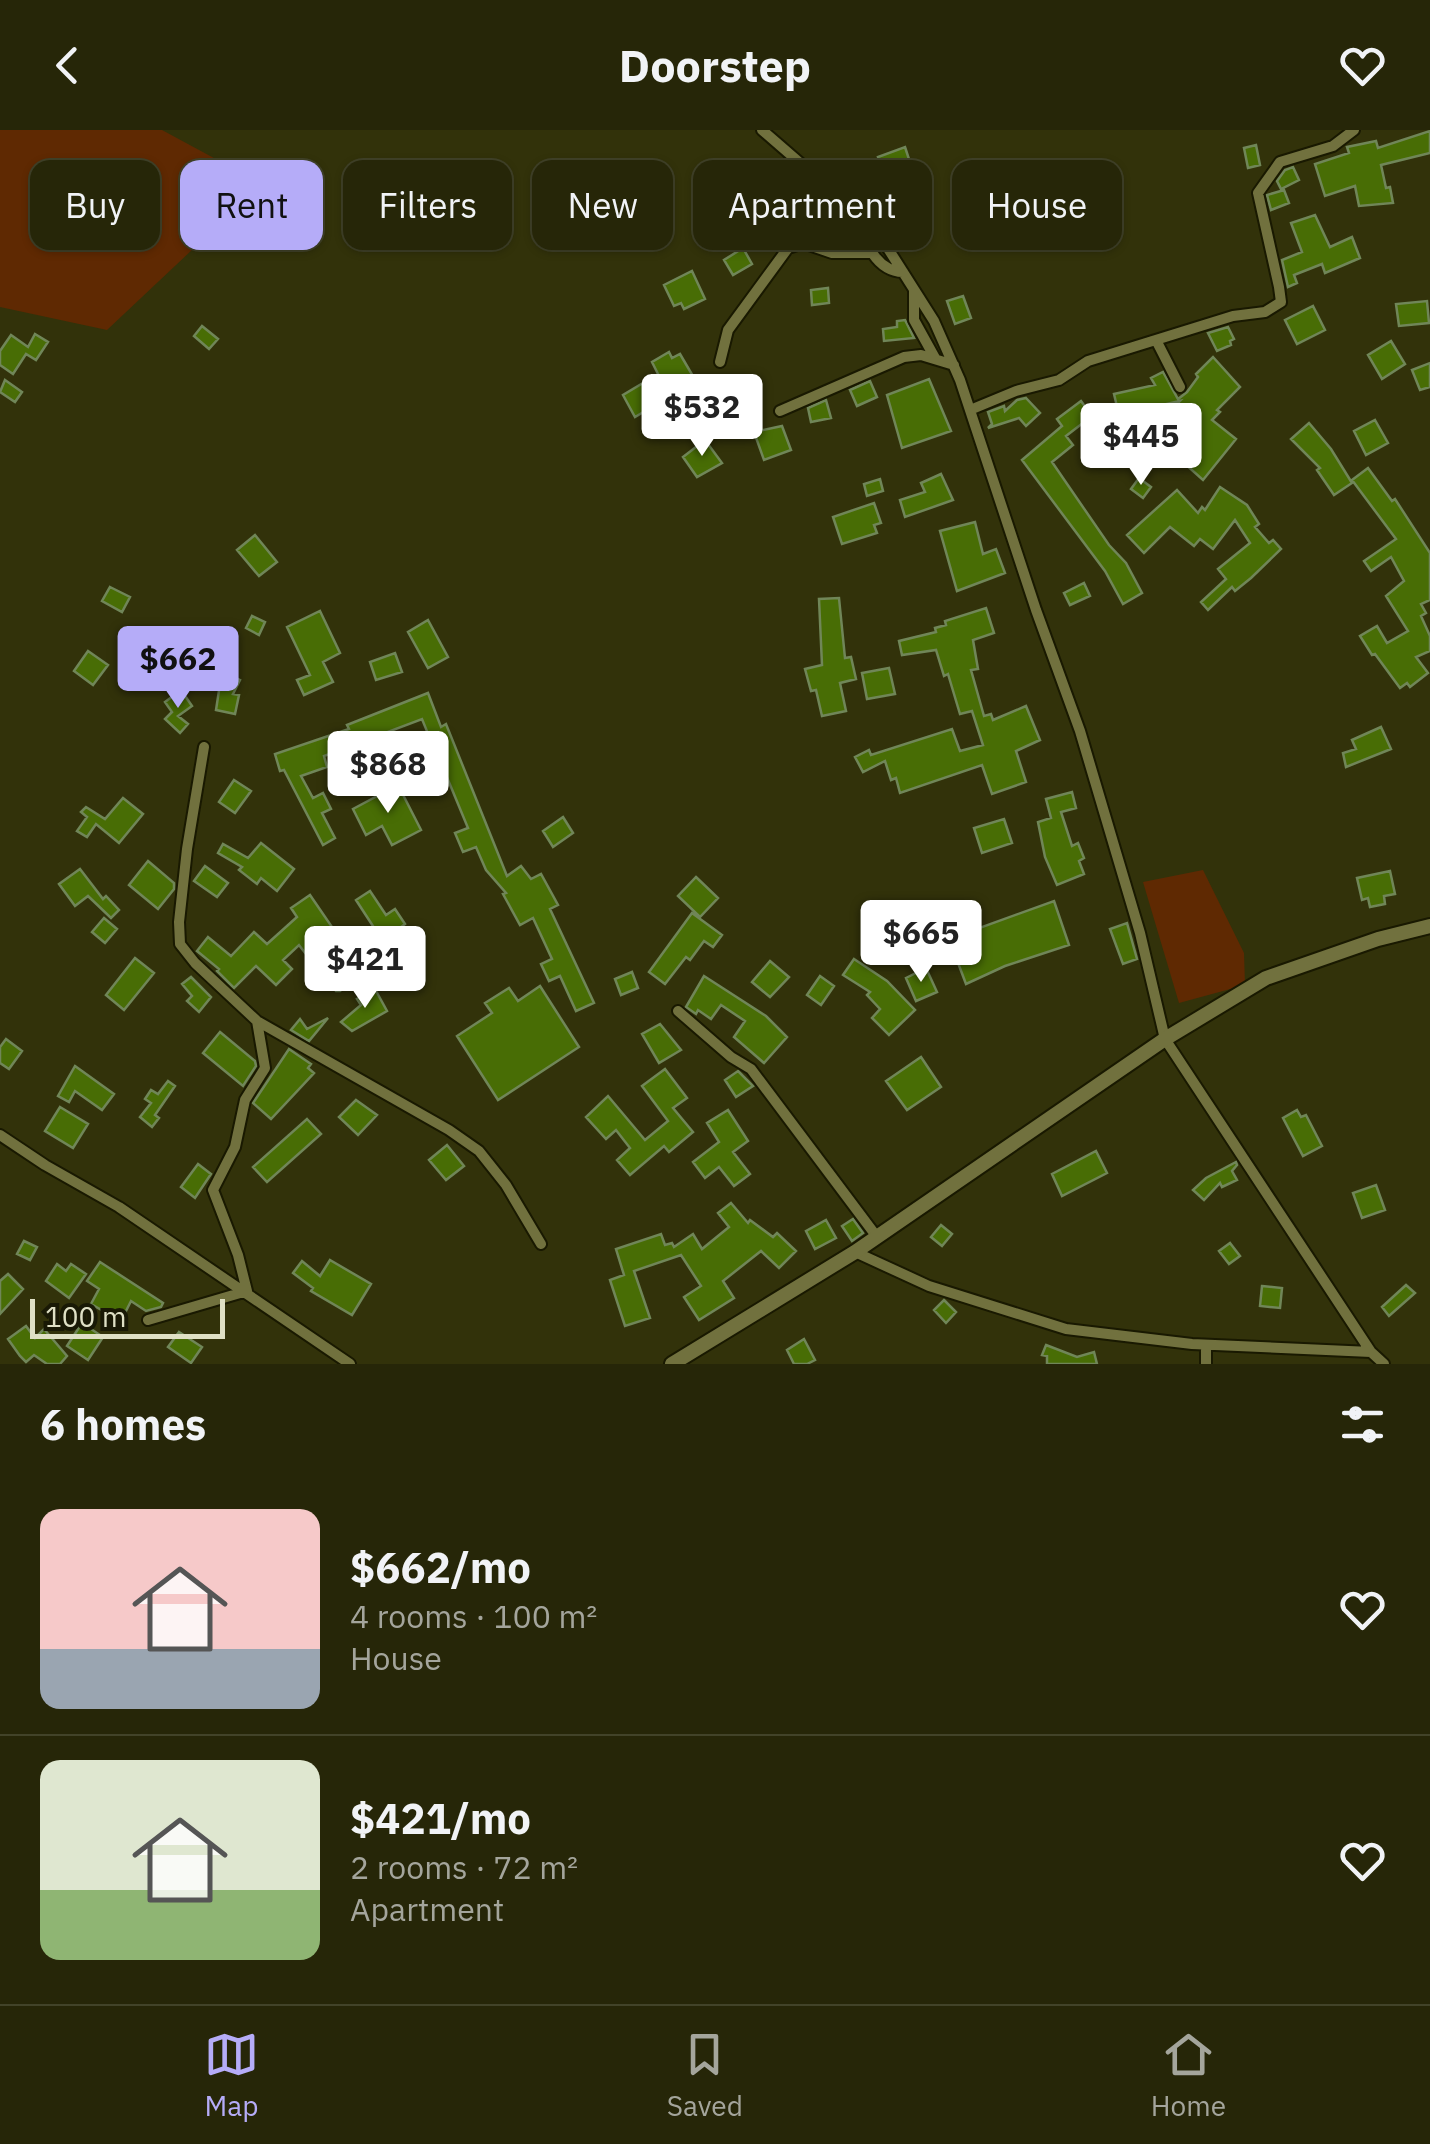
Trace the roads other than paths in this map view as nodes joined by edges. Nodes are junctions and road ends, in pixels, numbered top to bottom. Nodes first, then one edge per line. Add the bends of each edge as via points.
1 (762, 130) edge
2 (1354, 130) edge
3 (798, 160) edge
4 (890, 250) edge
5 (870, 252) joint
6 (903, 272) junction
7 (914, 290) junction
8 (1156, 340) junction
9 (935, 359) junction
10 (720, 362) dead end
11 (954, 365) junction
12 (1180, 387) dead end
13 (970, 410) junction
14 (780, 411) dead end
15 (204, 747) dead end
16 (1430, 926) edge
17 (678, 1011) dead end
18 (256, 1021) junction
19 (1165, 1039) junction
20 (0, 1135) edge
21 (877, 1238) junction
22 (541, 1244) dead end
23 (855, 1252) junction
24 (246, 1292) junction
25 (148, 1320) dead end
26 (1206, 1345) junction
27 (1280, 1348) junction
28 (1371, 1352) junction
29 (350, 1364) edge
30 (672, 1364) edge
31 (1206, 1364) edge
32 (1282, 1364) edge
33 (1384, 1364) edge

1 - 3 street
2 - 8 street via 1333,146 1280,162 1258,193 1281,302
4 - 6 street
5 - 6 street via 892,272
5 - 10 street via 832,253 802,242 788,248 728,330
6 - 7 street
7 - 9 street via 914,320
7 - 11 street
8 - 12 street
8 - 13 street via 1088,360 1059,380
9 - 11 street
9 - 14 street via 904,356
11 - 13 street
13 - 19 street via 1080,731
15 - 18 street via 186,849 180,944
16 - 19 main road via 1266,978
17 - 21 street via 751,1069
18 - 22 street via 479,1152
18 - 24 street via 265,1068 245,1100 235,1147 214,1190
19 - 21 main road
19 - 28 street
20 - 24 street
21 - 23 main road
23 - 26 street via 929,1286 1066,1329
23 - 30 main road
24 - 25 street
24 - 29 street
26 - 27 street
26 - 31 street
27 - 28 street
27 - 32 street
28 - 33 street

